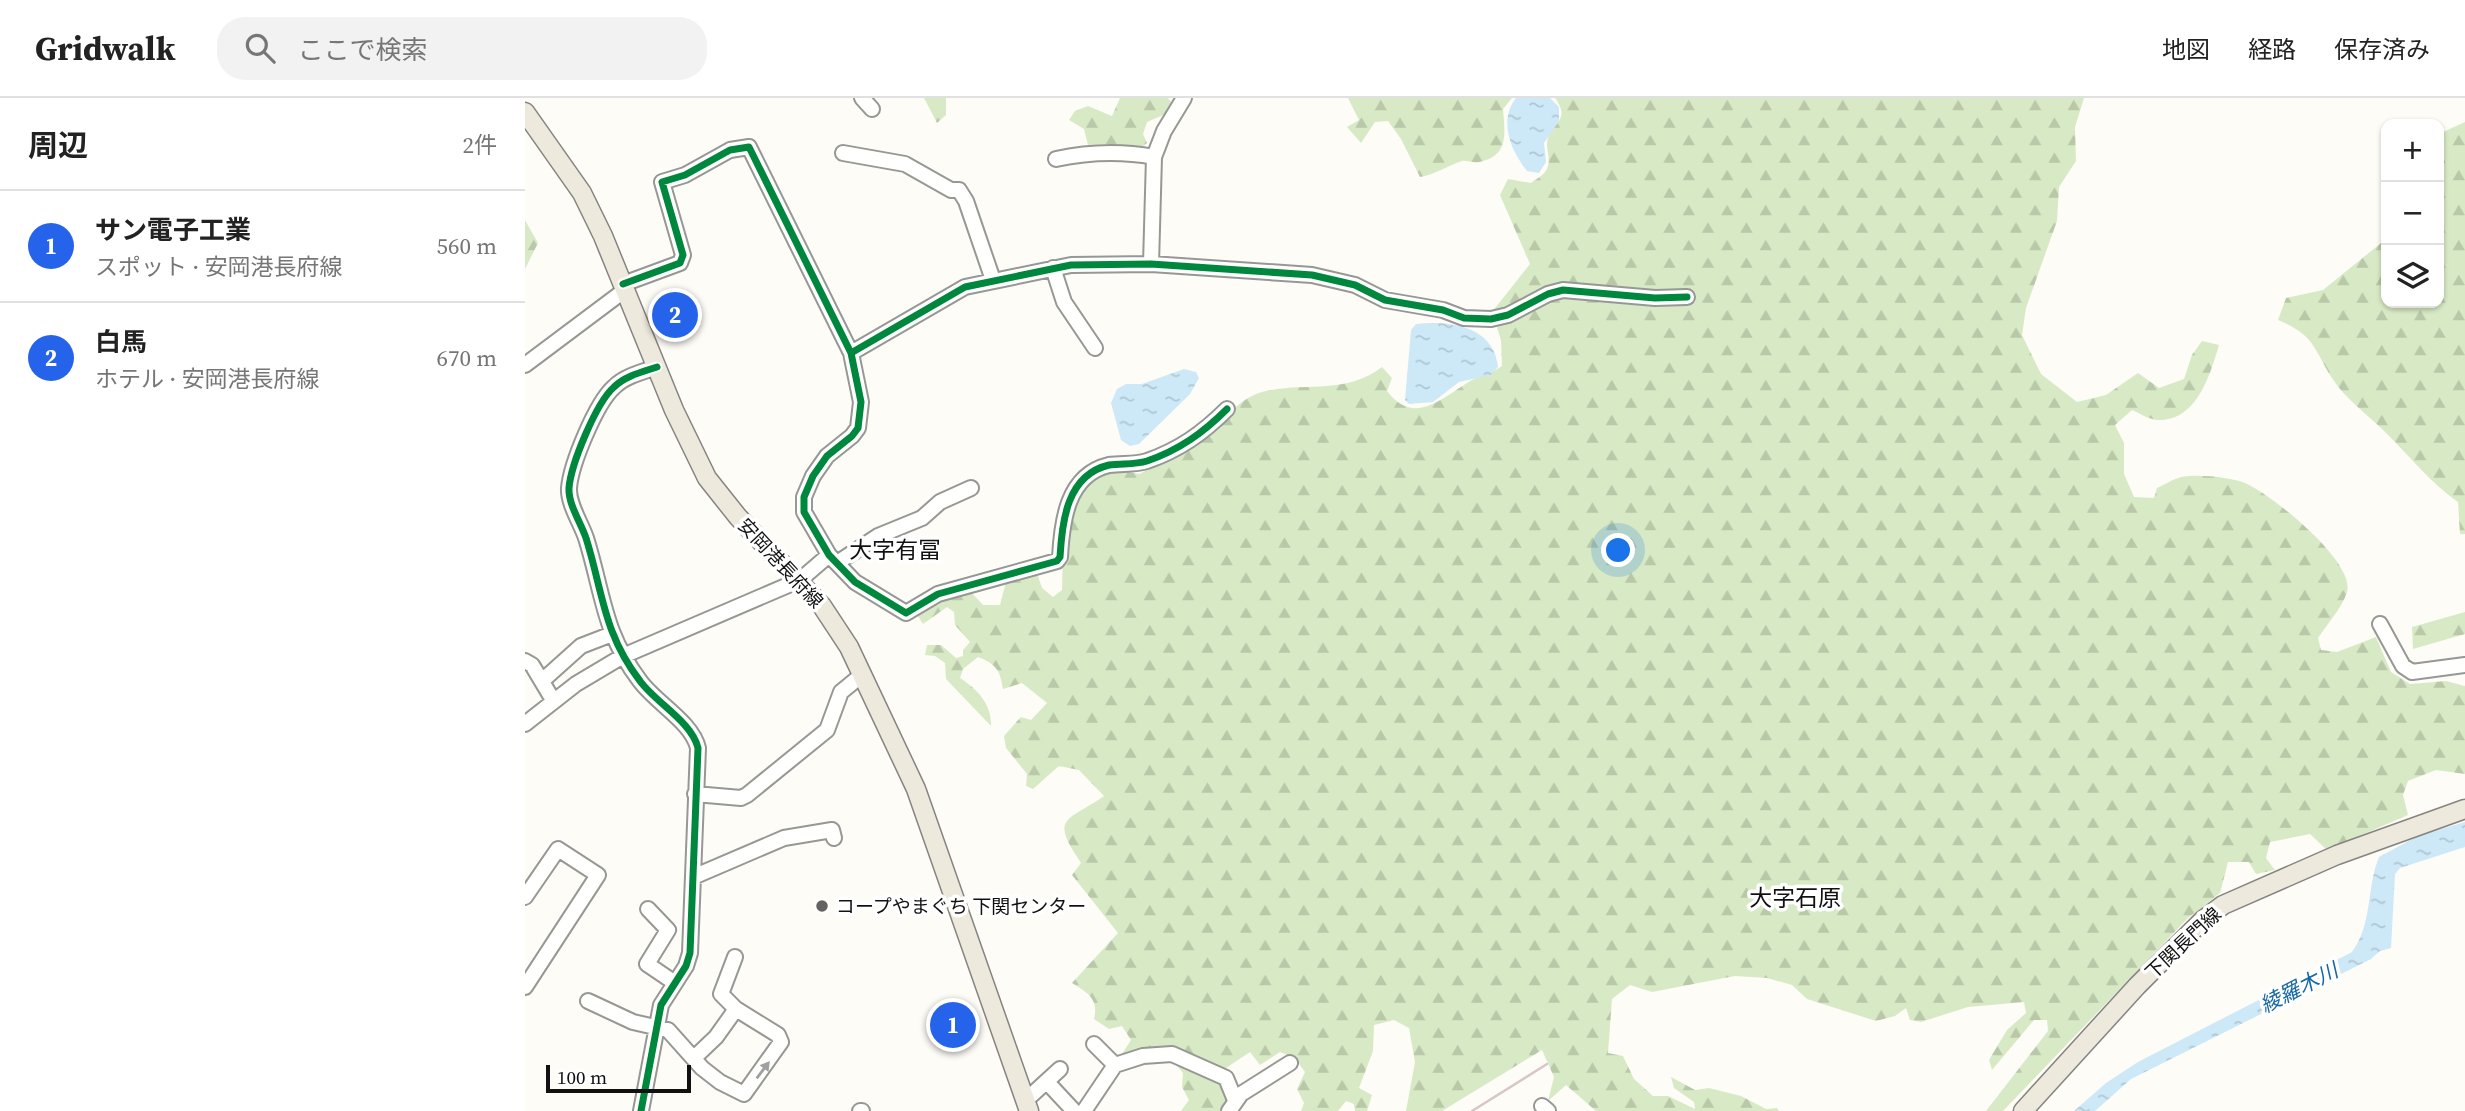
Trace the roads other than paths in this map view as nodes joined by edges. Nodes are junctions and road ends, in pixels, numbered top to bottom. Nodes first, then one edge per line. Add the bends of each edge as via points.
1 (862, 98) edge
2 (1184, 98) edge
3 (872, 110) dead end
4 (525, 112) edge
5 (843, 153) dead end
6 (1154, 157) junction
7 (1056, 159) dead end
8 (1151, 264) junction
9 (1053, 268) junction
10 (993, 280) junction
11 (624, 287) junction
12 (1687, 297) dead end
13 (1095, 348) dead end
14 (851, 353) junction
15 (525, 365) edge
16 (657, 367) junction
17 (1227, 409) dead end
18 (971, 488) dead end
19 (833, 559) junction
20 (800, 580) junction
21 (2379, 624) dead end
22 (612, 634) junction
23 (623, 656) junction
24 (525, 661) edge
25 (2465, 665) edge
26 (863, 674) junction
27 (542, 681) junction
28 (553, 700) junction
29 (525, 724) edge
30 (695, 794) junction
31 (2465, 809) edge
32 (834, 838) dead end
33 (693, 877) junction
34 (525, 897) edge
35 (648, 909) dead end
36 (735, 957) dead end
37 (675, 984) junction
38 (525, 986) edge
39 (588, 1001) dead end
40 (736, 1009) junction
41 (656, 1026) junction
42 (1094, 1044) dead end
43 (695, 1057) junction
44 (1290, 1063) dead end
45 (1115, 1065) junction
46 (1060, 1069) dead end
47 (1047, 1082) junction
48 (1232, 1105) edge
49 (1027, 1106) edge
50 (641, 1111) edge
51 (1073, 1111) edge
52 (1084, 1111) edge
53 (2023, 1111) edge

1 - 3 street
2 - 6 street
4 - 11 main road, 安岡港長府線 via 582,193
5 - 10 street via 905,164 959,190
6 - 7 street via 1112,150
6 - 8 street
8 - 9 street
8 - 12 street via 1312,275 1355,285 1385,300 1464,318 1508,315 1563,290
9 - 10 street
9 - 13 street via 1064,302
10 - 14 street via 965,287
11 - 14 street via 680,263 683,255 662,182 730,150 749,147
11 - 15 street
11 - 16 main road, 安岡港長府線
14 - 19 street via 862,416 852,436 827,456 804,497 810,526
16 - 20 main road, 安岡港長府線 via 707,478
16 - 22 street via 626,378 607,394 594,416 569,487
17 - 19 street via 1190,442 1148,461 1111,465 1091,473 1071,495 1060,557 1037,569 959,587 906,612 864,590
18 - 19 street via 940,502 922,518
19 - 20 street
20 - 23 street
20 - 26 main road, 安岡港長府線 via 849,646
21 - 25 street via 2403,666 2412,672
22 - 23 street
22 - 27 street via 581,646
23 - 28 street
23 - 30 street via 640,682 696,740
24 - 27 street
26 - 30 street via 841,692 827,730 747,795
26 - 49 main road, 安岡港長府線 via 916,789
27 - 28 street
28 - 29 street
30 - 33 street
31 - 53 main road, 下関長門線 via 2325,860 2223,905 2137,986
32 - 33 street via 832,830 784,838
33 - 37 street via 690,953
34 - 38 street via 558,849 598,875
35 - 37 street via 668,930 647,964
36 - 40 street via 721,994
37 - 41 street via 661,1005
39 - 41 street via 608,1006 633,1023
40 - 43 street
43 -> 40 street via 720,1082 744,1094 781,1042 778,1035
41 - 43 street via 668,1030
41 - 50 street
42 - 45 street
44 - 48 street
45 - 48 street via 1143,1056 1179,1055 1226,1078
45 - 52 street
46 - 47 street
47 - 49 street
47 - 51 street

